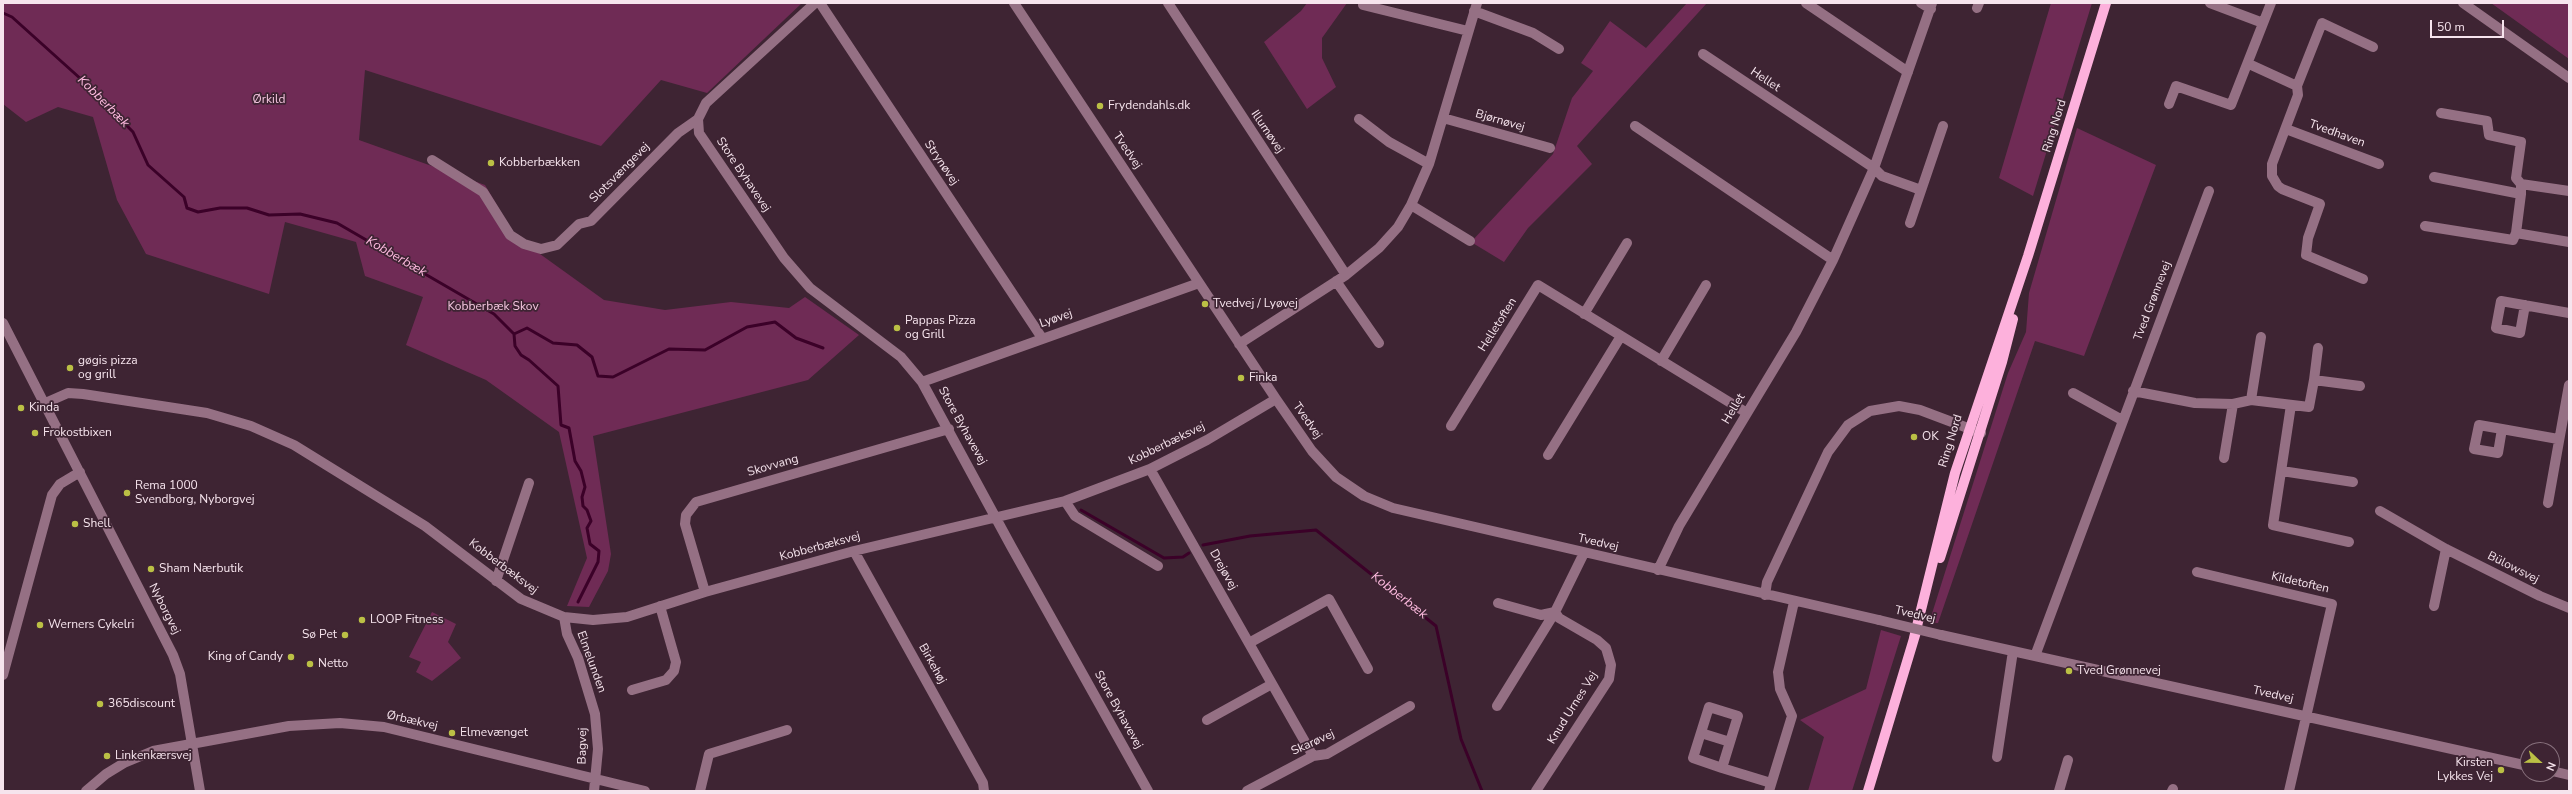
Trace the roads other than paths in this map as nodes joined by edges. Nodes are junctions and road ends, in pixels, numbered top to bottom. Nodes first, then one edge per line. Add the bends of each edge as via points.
1 (815, 3) edge
2 (820, 3) edge
3 (1014, 3) edge
4 (1168, 3) edge
5 (1806, 3) edge
6 (1921, 3) edge
7 (2106, 3) edge
8 (2210, 3) edge
9 (2271, 3) edge
10 (2463, 3) edge
11 (1363, 5) dead end
12 (1932, 6) edge
13 (1476, 7) edge
14 (2264, 23) junction
15 (1468, 31) junction
16 (2373, 47) dead end
17 (1559, 49) dead end
18 (1702, 54) dead end
19 (2249, 64) junction
20 (1908, 72) junction
21 (2569, 78) edge
22 (2297, 86) junction
23 (2169, 104) dead end
24 (2441, 113) dead end
25 (1443, 118) junction
26 (698, 119) junction
27 (1359, 119) dead end
28 (1635, 126) dead end
29 (1943, 126) dead end
30 (2286, 129) junction
31 (1550, 148) dead end
32 (432, 160) dead end
33 (1429, 164) junction
34 (2379, 164) dead end
35 (1874, 168) junction
36 (2434, 177) dead end
37 (2521, 189) junction
38 (1921, 190) junction
39 (2209, 191) dead end
40 (2569, 191) edge
41 (1411, 205) junction
42 (1910, 223) dead end
43 (2425, 226) dead end
44 (2516, 232) junction
45 (1470, 241) dead end
46 (2569, 242) edge
47 (1627, 243) dead end
48 (2028, 256) junction
49 (1833, 260) junction
50 (1346, 274) junction
51 (2363, 279) dead end
52 (1336, 281) junction
53 (1199, 283) junction
54 (1706, 285) dead end
55 (2525, 305) dead end
56 (2569, 313) edge
57 (1584, 314) junction
58 (3, 323) edge
59 (1622, 336) junction
60 (2261, 337) dead end
61 (1042, 338) junction
62 (1379, 342) dead end
63 (1239, 344) junction
64 (2318, 348) dead end
65 (1661, 360) junction
66 (2314, 380) junction
67 (922, 382) junction
68 (2569, 385) edge
69 (2360, 386) dead end
70 (2133, 391) junction
71 (2072, 393) dead end
72 (1276, 399) junction
73 (2250, 400) junction
74 (43, 404) junction
75 (2233, 404) junction
76 (2567, 404) edge
77 (2291, 405) junction
78 (1747, 413) junction
79 (2122, 420) junction
80 (1451, 426) dead end
81 (1969, 428) junction
82 (949, 429) junction
83 (2502, 429) dead end
84 (1981, 433) junction
85 (2558, 439) junction
86 (1548, 455) dead end
87 (2224, 458) dead end
88 (1150, 469) junction
89 (2282, 471) junction
90 (80, 472) junction
91 (2353, 482) dead end
92 (529, 483) dead end
93 (1065, 502) junction
94 (2548, 503) dead end
95 (2380, 511) dead end
96 (997, 519) junction
97 (2349, 542) dead end
98 (2446, 549) junction
99 (854, 551) junction
100 (1584, 553) junction
101 (1158, 566) dead end
102 (1658, 570) junction
103 (2197, 572) dead end
104 (496, 581) junction
105 (705, 592) junction
106 (1764, 595) junction
107 (1498, 602) dead end
108 (1794, 602) junction
109 (660, 606) junction
110 (2434, 606) dead end
111 (2569, 608) edge
112 (1555, 612) junction
113 (564, 618) junction
114 (1914, 638) junction
115 (1249, 643) junction
116 (2013, 651) junction
117 (2034, 656) junction
118 (1368, 669) dead end
119 (3, 675) edge
120 (1272, 684) junction
121 (632, 690) dead end
122 (1410, 706) dead end
123 (1498, 706) dead end
124 (595, 714) joint
125 (2304, 716) junction
126 (1207, 720) dead end
127 (787, 730) dead end
128 (1701, 733) junction
129 (1730, 742) junction
130 (193, 745) junction
131 (1313, 756) junction
132 (1997, 757) dead end
133 (2068, 760) dead end
134 (2520, 764) edge
135 (1722, 768) junction
136 (595, 779) junction
137 (1770, 787) edge
138 (86, 791) edge
139 (200, 791) edge
140 (594, 791) edge
141 (645, 791) edge
142 (700, 791) edge
143 (984, 791) edge
144 (1148, 791) edge
145 (1247, 791) edge
146 (1536, 791) edge
147 (1868, 791) edge
148 (2059, 791) edge
149 (2289, 791) edge

1 - 26 street, Slotsvængevej via 706,103
2 - 61 street, Strynøvej
3 - 53 street, Tvedvej
4 - 50 street, Illumøvej via 1182,28
5 - 20 street
6 - 12 street, Hellet
7 - 48 main road, Ring Nord
8 - 14 street
9 - 14 street
10 - 21 street
11 - 15 street
12 - 20 street, Hellet
13 - 15 street
13 - 17 street via 1533,33
14 - 19 street
15 - 25 street
16 - 22 street via 2322,23
18 - 35 street, Hellet
19 - 22 street
19 - 23 street via 2231,105 2176,86
20 - 35 street, Hellet
22 - 30 street via 2298,95
24 - 37 street via 2487,121 2489,135 2521,142 2516,178
25 - 31 street, Bjørnøvej
25 - 33 street
26 - 32 street, Slotsvængevej via 678,133 591,221 579,224 557,245 541,248 524,244 510,235 483,192
26 - 67 street, Store Byhavevej via 699,133 784,258 810,288 901,357
27 - 33 street via 1389,142
28 - 49 street
29 - 38 street
30 - 34 street, Tvedhaven
30 - 51 street via 2272,164 2275,182 2282,190 2320,204 2308,238 2306,256
33 - 41 street
35 - 38 street, Hellet via 1882,176
35 - 49 street, Hellet
36 - 37 street
37 - 40 street
37 - 44 street
38 - 42 street
39 - 70 street, Tved Grønnevej
41 - 45 street
41 - 50 street via 1398,227 1379,248
43 - 44 street via 2513,240
44 - 46 street
47 - 57 street
48 - 81 main road, Ring Nord
48 - 84 main road, Ring Nord via 2002,362
49 - 78 street, Hellet via 1796,332
50 - 52 street
52 - 62 street
52 - 63 street
53 - 61 street, Lyøvej
53 - 63 street, Tvedvej
54 - 65 street
55 - 56 street
57 - 59 street, Helletoften
57 - 80 street, Helletoften via 1538,285
58 - 74 street, Nyborgvej
59 - 65 street, Helletoften
59 - 86 street
60 - 73 street
61 - 67 street, Lyøvej
63 - 72 street, Tvedvej
64 - 66 street
65 - 78 street, Helletoften
66 - 69 street
66 - 77 street via 2309,407
67 - 82 street, Store Byhavevej
68 - 76 street
70 - 75 street via 2195,404
70 - 79 street, Tved Grønnevej
71 - 79 street
72 - 88 street, Kobberbæksvej via 1207,440
72 - 100 street, Tvedvej via 1312,451 1331,472 1364,496 1393,508
73 - 75 street
73 - 77 street
74 - 90 street, Nyborgvej
74 - 104 street, Kobberbæksvej via 68,393 83,394 207,413 251,426 294,445 425,526
75 - 87 street
76 - 85 street
77 - 89 street
78 - 102 street, Hellet via 1679,526
79 - 117 street, Tved Grønnevej
81 - 84 street
81 - 106 street via 1920,410 1899,406 1870,411 1848,425 1828,452 1767,582
81 - 114 main road, Ring Nord via 1955,473
82 - 96 street, Store Byhavevej
82 - 105 street, Skovvang via 696,502 686,515 686,524
83 - 85 street
84 - 114 main road, Ring Nord
85 - 94 street
88 - 93 street, Kobberbæksvej
88 - 115 street, Drejøvej
89 - 91 street
89 - 97 street via 2274,525
90 - 119 street via 60,484 52,495
90 - 130 street, Nyborgvej via 173,655 180,674
92 - 104 street
93 - 96 street, Kobberbæksvej
93 - 101 street via 1075,516
95 - 98 street, Bülowsvej
96 - 99 street, Kobberbæksvej
96 - 144 street, Store Byhavevej
98 - 110 street
98 - 111 street, Bülowsvej
99 - 105 street, Kobberbæksvej
99 - 143 street, Birkehøj via 983,782
100 - 102 street, Tvedvej
100 - 112 street
102 - 106 street, Tvedvej
103 - 125 street, Kildetoften via 2332,604
104 - 113 street, Kobberbæksvej via 521,599
105 - 109 street, Kobberbæksvej
106 - 108 street, Tvedvej
107 - 112 street via 1541,615
108 - 116 street, Tvedvej, bridge
108 - 137 street via 1778,672 1780,689 1792,716
109 - 113 street, Kobberbæksvej via 627,617 593,620
109 - 121 street via 676,662 674,671 666,680
112 - 123 street
112 - 146 street, Knud Urnes Vej via 1559,618 1606,648 1611,665 1609,679
113 - 124 street, Elmelunden via 567,634 578,658
114 - 147 main road, Ring Nord
115 - 118 street via 1330,599
115 - 120 street, Drejøvej
116 - 117 street, Tvedvej
116 - 132 street
117 - 125 street, Tvedvej
120 - 126 street
120 - 131 street, Drejøvej
122 - 131 street, Skarøvej via 1327,754
124 - 136 street, Bagvej via 598,748
125 - 134 street, Tvedvej
125 - 149 street
127 - 142 street via 709,754
128 - 129 street
128 - 129 street via 1709,707 1738,716
128 - 135 street via 1693,758
129 - 135 street
130 - 136 street, Ørbækvej via 289,726 346,723 384,727
130 - 138 street via 138,756 106,774
130 - 139 street, Nyborgvej
131 - 145 street, Skarøvej
133 - 148 street
135 - 137 street
136 - 140 street, Bagvej
136 - 141 street, Ørbækvej

